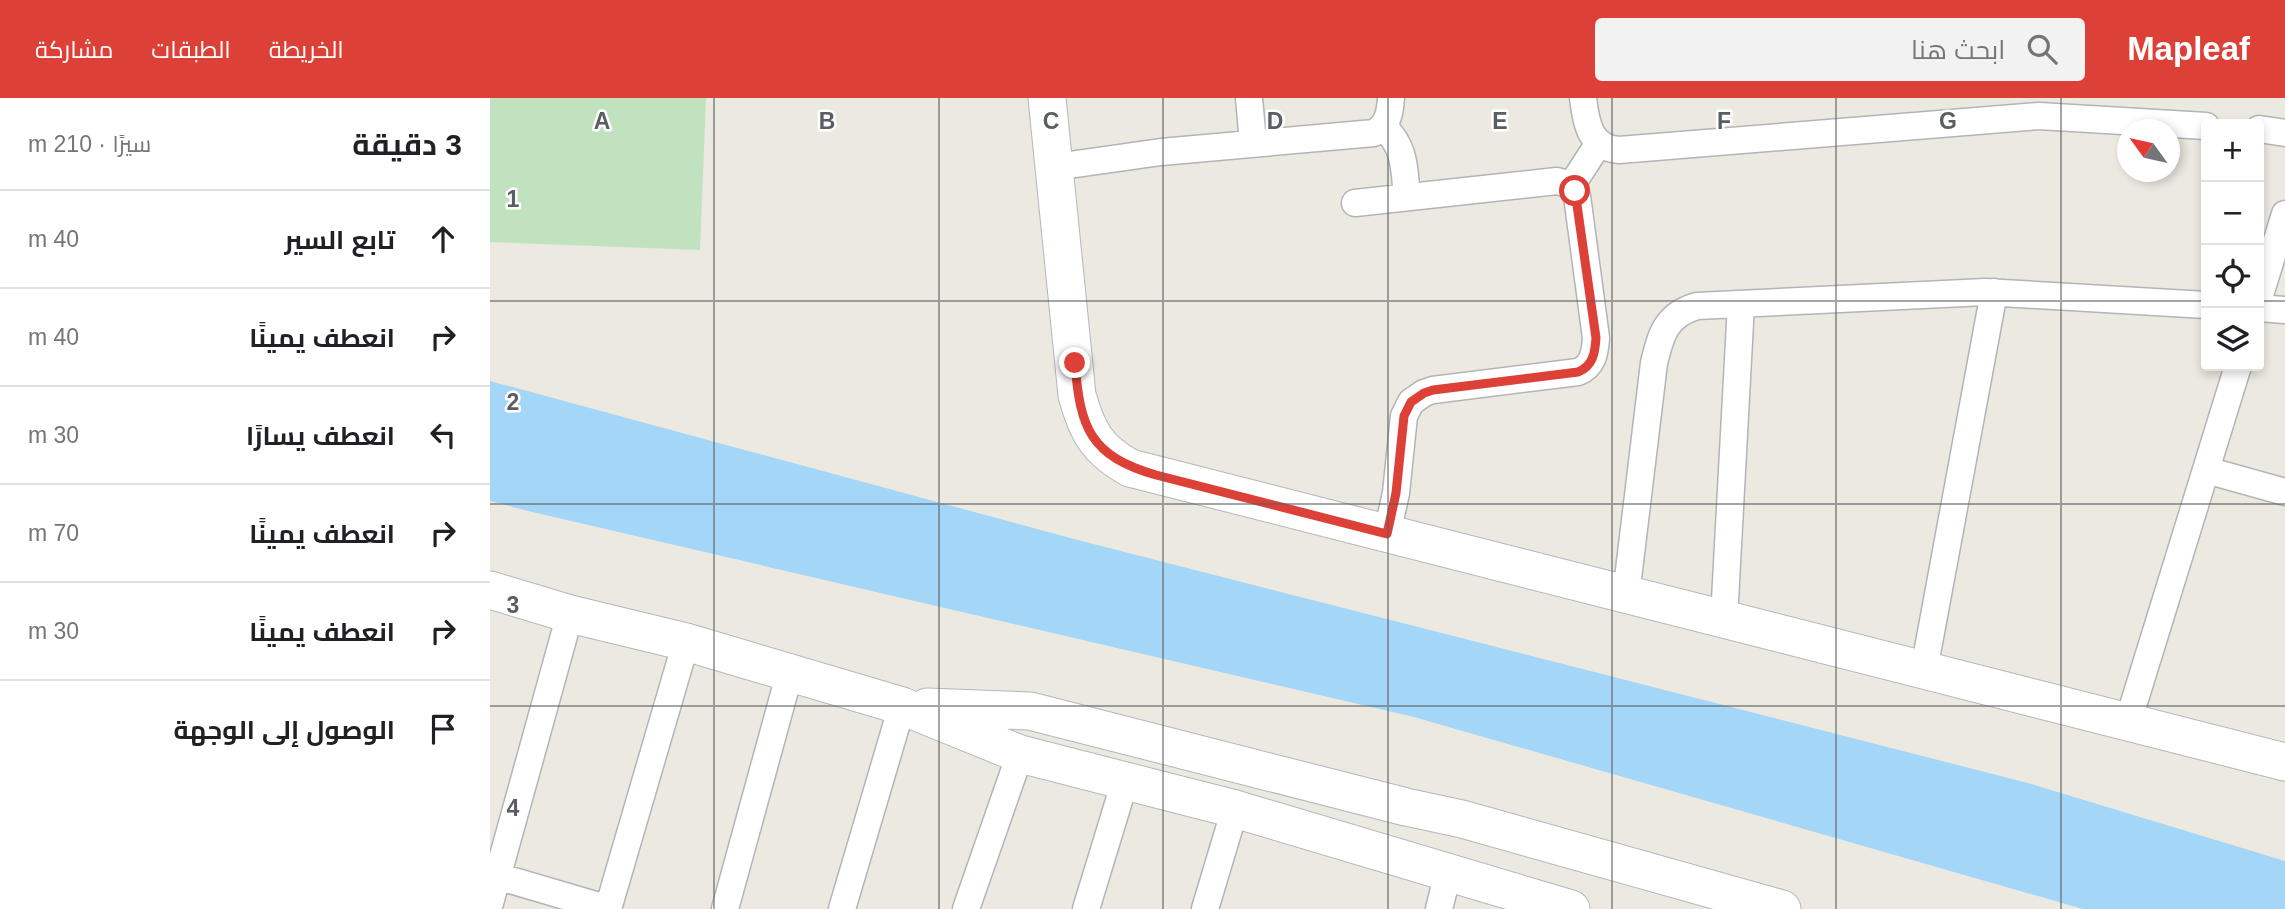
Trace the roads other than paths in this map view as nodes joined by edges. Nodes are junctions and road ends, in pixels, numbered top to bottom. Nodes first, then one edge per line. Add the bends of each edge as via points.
1 (1047, 98) edge
2 (1249, 98) edge
3 (1391, 98) edge
4 (1583, 98) edge
5 (1384, 126) junction
6 (2201, 126) edge
7 (2264, 130) edge
8 (2285, 133) edge
9 (1253, 143) junction
10 (1599, 144) junction
11 (1055, 167) junction
12 (1571, 186) junction
13 (1407, 197) junction
14 (1355, 203) dead end
15 (2285, 214) edge
16 (2264, 282) edge
17 (1994, 292) junction
18 (1741, 304) junction
19 (2201, 304) edge
20 (2264, 308) edge
21 (2285, 310) edge
22 (2236, 371) edge
23 (2206, 470) junction
24 (2285, 492) edge
25 (1387, 534) junction
26 (490, 590) edge
27 (1626, 595) junction
28 (570, 614) junction
29 (1724, 619) junction
30 (687, 642) junction
31 (1924, 670) junction
32 (790, 672) junction
33 (902, 706) junction
34 (2128, 722) junction
35 (1020, 754) junction
36 (2285, 762) edge
37 (1125, 781) junction
38 (1235, 809) junction
39 (1448, 873) junction
40 (494, 875) edge
41 (490, 904) edge
42 (1566, 908) edge
43 (609, 909) edge
44 (725, 909) edge
45 (842, 909) edge
46 (966, 909) edge
47 (1086, 909) edge
48 (1205, 909) edge
49 (1439, 909) edge
50 (1782, 909) edge

1 - 11 street
2 - 9 street
3 - 5 street
4 - 10 street via 1589,129
5 - 9 street via 1359,135
5 - 13 street via 1402,150
6 - 10 street via 2039,116 1619,150
7 - 8 street
9 - 11 street
10 - 12 street
11 - 25 street via 1077,395 1095,441 1130,468
12 - 13 street via 1557,181
12 - 25 street via 1577,196 1596,338 1592,361 1578,372 1433,390 1411,402 1404,416
13 - 14 street
15 - 16 street
17 - 18 street
17 - 19 street
17 - 31 street
18 - 27 street via 1686,309 1677,314 1660,339
18 - 29 street
20 - 21 street
22 - 23 street
23 - 24 street
23 - 34 street
25 - 27 street
26 - 28 street
27 - 29 street
28 - 30 street
28 - 40 street
29 - 31 street
30 - 32 street
30 - 43 street
31 - 34 street
32 - 33 street
32 - 44 street
33 - 35 street
33 - 45 street
33 - 50 street via 1030,711 1462,819
34 - 36 street
35 - 37 street
35 - 46 street
37 - 38 street
37 - 47 street
38 - 39 street
38 - 48 street
39 - 42 street
39 - 49 street
40 - 41 street
40 - 43 street

